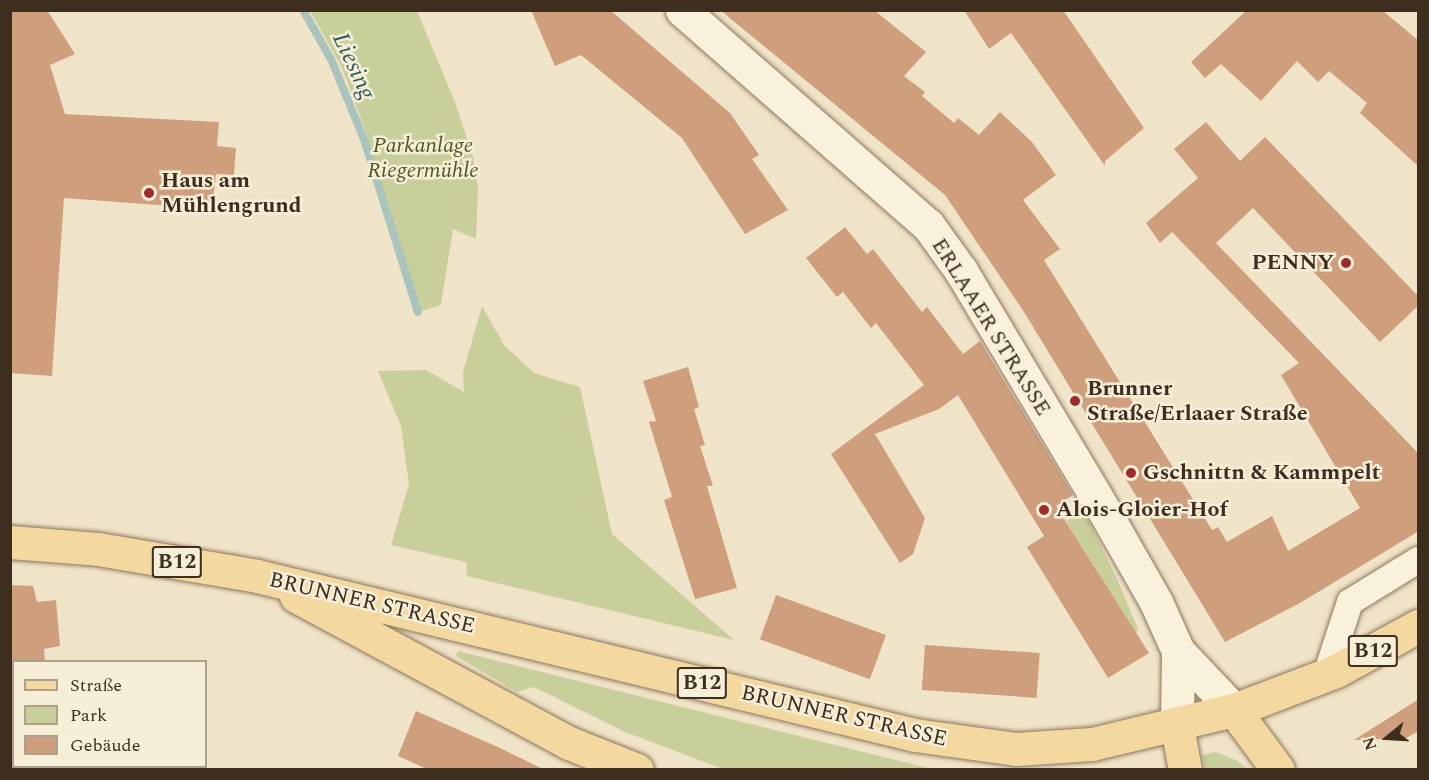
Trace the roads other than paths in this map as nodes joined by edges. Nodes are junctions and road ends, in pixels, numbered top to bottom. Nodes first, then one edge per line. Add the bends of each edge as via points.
1 (682, 10) edge
2 (10, 542) edge
3 (1419, 560) edge
4 (257, 576) junction
5 (1419, 626) edge
6 (1178, 651) junction
7 (1326, 675) junction
8 (1234, 710) junction
9 (1177, 726) junction
10 (637, 770) edge
11 (1185, 770) edge
12 (1278, 770) edge

1 - 6 main road, ERLAAER STRASSE via 928,225 961,271 1095,495 1156,602
2 - 4 main road, B12 via 98,549
3 - 7 street via 1350,602
4 - 9 main road, BRUNNER STRASSE / B12 via 950,741 1016,749 1071,745
4 - 10 main road via 569,743
5 - 7 main road, BRUNNER STRASSE / B12
6 - 8 main road
6 - 9 main road
7 - 8 main road, BRUNNER STRASSE / B12
8 - 9 main road, BRUNNER STRASSE / B12
8 - 12 main road
9 - 11 main road

